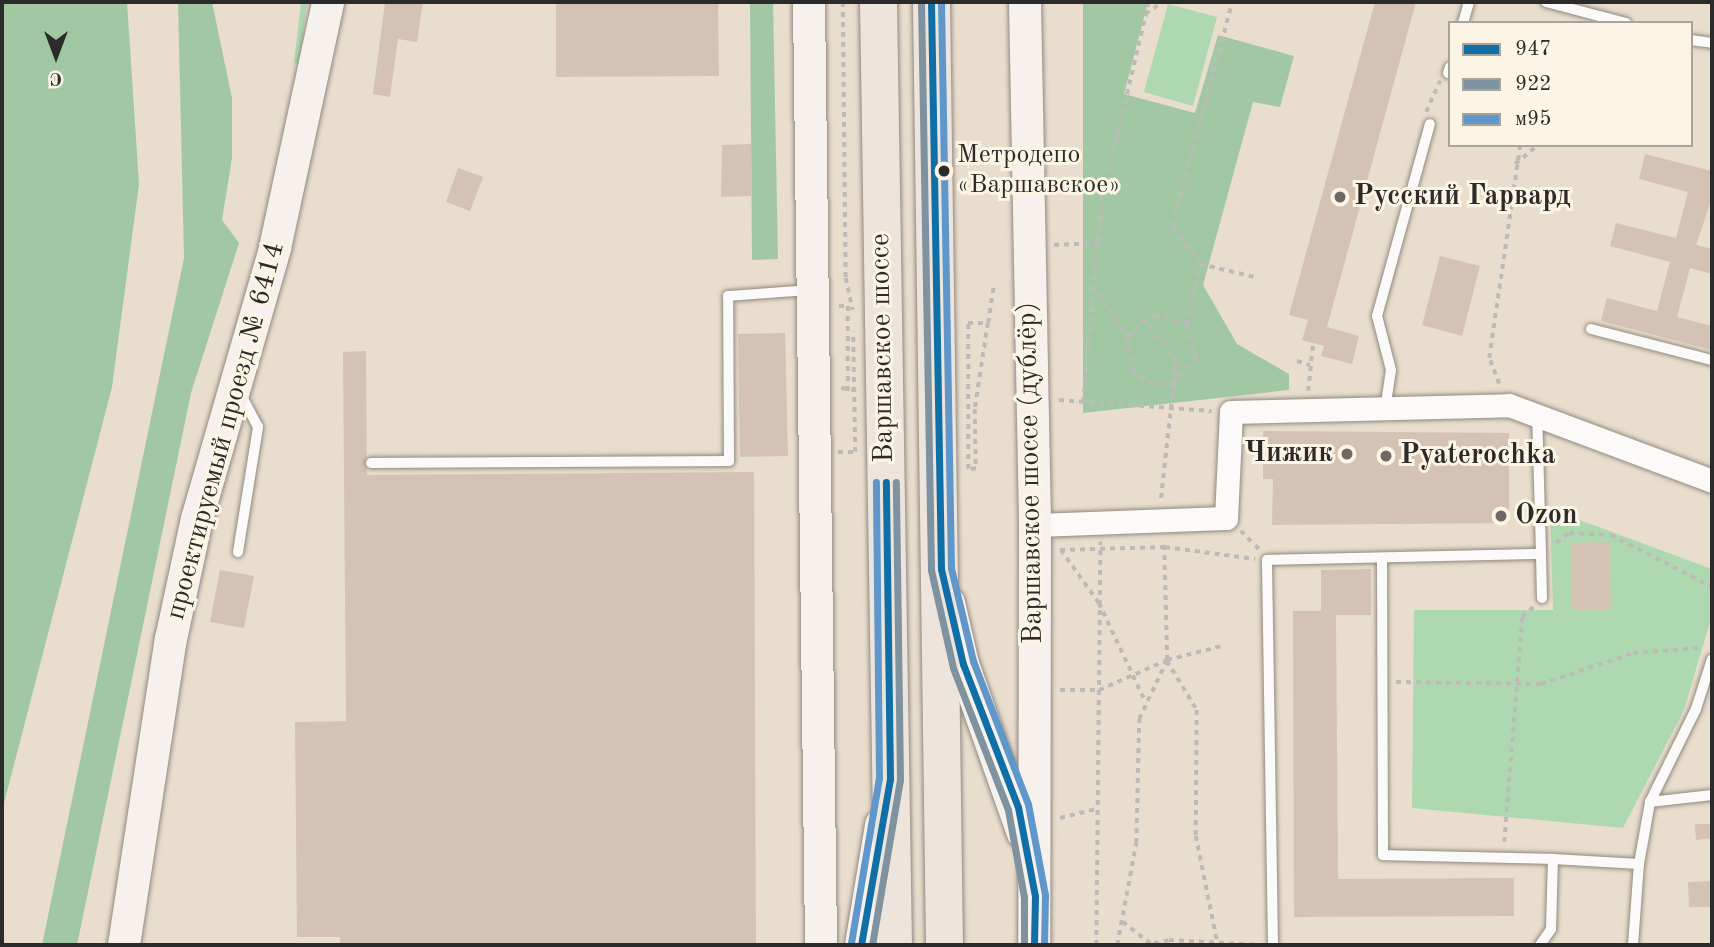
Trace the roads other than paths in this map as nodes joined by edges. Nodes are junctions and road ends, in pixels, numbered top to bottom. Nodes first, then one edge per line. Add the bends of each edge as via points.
1 (328, 2) edge
2 (809, 2) edge
3 (878, 2) edge
4 (931, 2) edge
5 (1025, 2) edge
6 (1469, 2) edge
7 (1546, 2) edge
8 (1464, 21) edge
9 (1618, 21) edge
10 (1693, 40) edge
11 (1712, 43) edge
12 (1430, 124) dead end
13 (815, 290) junction
14 (1591, 329) dead end
15 (1712, 360) edge
16 (233, 383) junction
17 (1385, 410) junction
18 (1536, 415) junction
19 (372, 463) dead end
20 (1712, 481) edge
21 (1035, 525) junction
22 (238, 552) dead end
23 (1541, 554) junction
24 (1382, 560) junction
25 (941, 569) junction
26 (1542, 598) road end
27 (1712, 659) edge
28 (890, 779) junction
29 (1712, 795) edge
30 (1650, 802) junction
31 (1553, 859) junction
32 (1639, 864) junction
33 (1035, 896) junction
34 (124, 945) edge
35 (821, 945) edge
36 (861, 945) edge
37 (893, 945) edge
38 (944, 945) edge
39 (1034, 945) edge
40 (1273, 945) edge
41 (1540, 945) edge
42 (1633, 945) edge

1 - 16 main road, проектируемый проезд № 6414 via 275,248
2 - 13 main road
3 - 28 main road, Варшавское шоссе
4 - 25 main road, Варшавское шоссе
5 - 21 main road, Варшавское шоссе (дублёр)
6 - 8 lane
7 - 9 lane
10 - 11 lane
12 - 17 lane via 1377,316 1391,370
13 - 19 lane via 728,296 729,461
13 - 35 main road
14 - 15 lane
16 - 22 lane via 258,427
16 - 34 main road, проектируемый проезд № 6414 via 171,639
17 - 18 street via 1508,405
17 - 21 street via 1231,412 1226,518
18 - 20 street
18 - 23 lane
21 - 33 main road, Варшавское шоссе (дублёр)
23 - 24 lane
23 - 26 lane
24 - 31 lane via 1384,855
24 - 40 lane via 1267,560
25 - 33 main road via 963,664 1018,807
25 - 38 main road, Варшавское шоссе
27 - 30 lane via 1696,709
28 - 36 main road
28 - 37 main road, Варшавское шоссе
29 - 30 lane
30 - 32 lane
31 - 32 lane
31 - 41 lane via 1551,929
32 - 42 lane
33 - 39 main road, Варшавское шоссе (дублёр)

